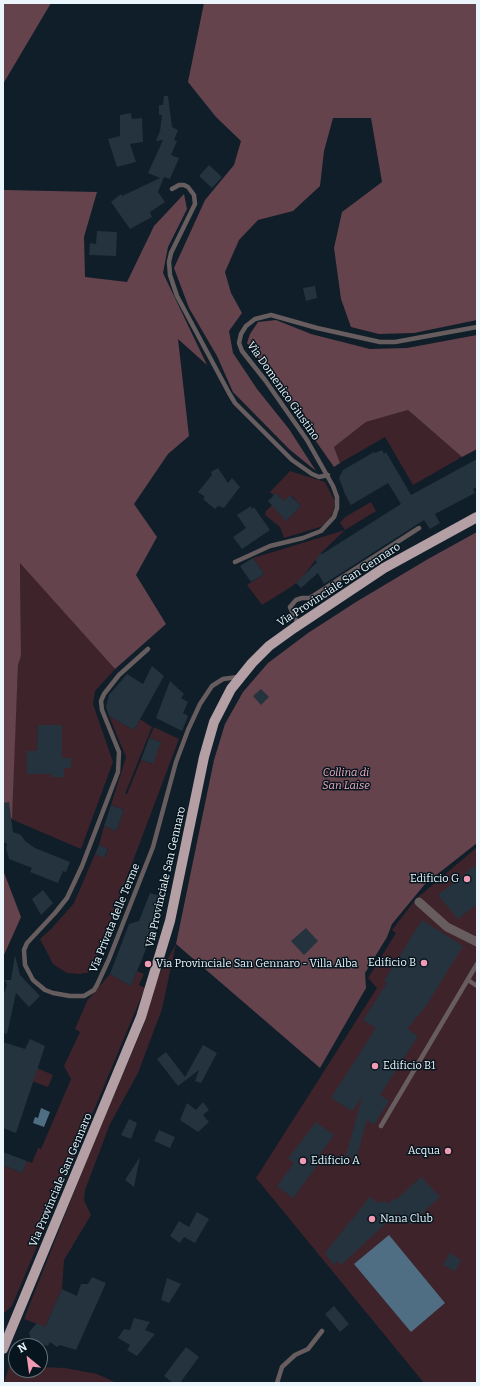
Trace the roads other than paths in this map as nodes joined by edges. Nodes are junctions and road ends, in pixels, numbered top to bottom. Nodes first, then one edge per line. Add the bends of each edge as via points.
1 (172, 189) dead end
2 (477, 328) edge
3 (328, 476) junction
4 (477, 517) edge
5 (419, 528) dead end
6 (235, 562) dead end
7 (298, 624) junction
8 (148, 649) dead end
9 (240, 676) junction
10 (419, 902) dead end
11 (477, 942) edge
12 (477, 964) edge
13 (468, 980) junction
14 (477, 986) edge
15 (382, 1126) dead end
16 (322, 1331) dead end
17 (3, 1349) edge
18 (277, 1383) edge

1 - 3 lane via 179,185 188,187 194,195 195,204 169,262 170,275 177,296 229,393 235,403 292,460 312,474 319,477
2 - 3 lane, Via Domenico Giustino via 395,342 380,342 271,315 255,319 246,326 239,343 242,351 307,440
3 - 6 lane, Via Domenico Giustino via 337,497 337,508 328,526 313,535 270,546
4 - 7 main road, Via Provinciale San Gennaro via 384,568
5 - 7 lane via 310,598 296,600 290,607
7 - 9 main road, Via Provinciale San Gennaro via 269,646
8 - 9 lane, Via Privata delle Terme via 119,675 101,701 102,710 119,752 116,776 67,898 24,950 25,965 33,980 53,993 84,996 97,985 153,848 176,762 200,704 212,686 223,678
9 - 17 main road, Via Provinciale San Gennaro via 212,729 170,921 141,1016
10 - 11 street via 447,927
12 - 13 lane
13 - 14 lane
13 - 15 lane
16 - 18 lane via 308,1349 295,1355 282,1367

